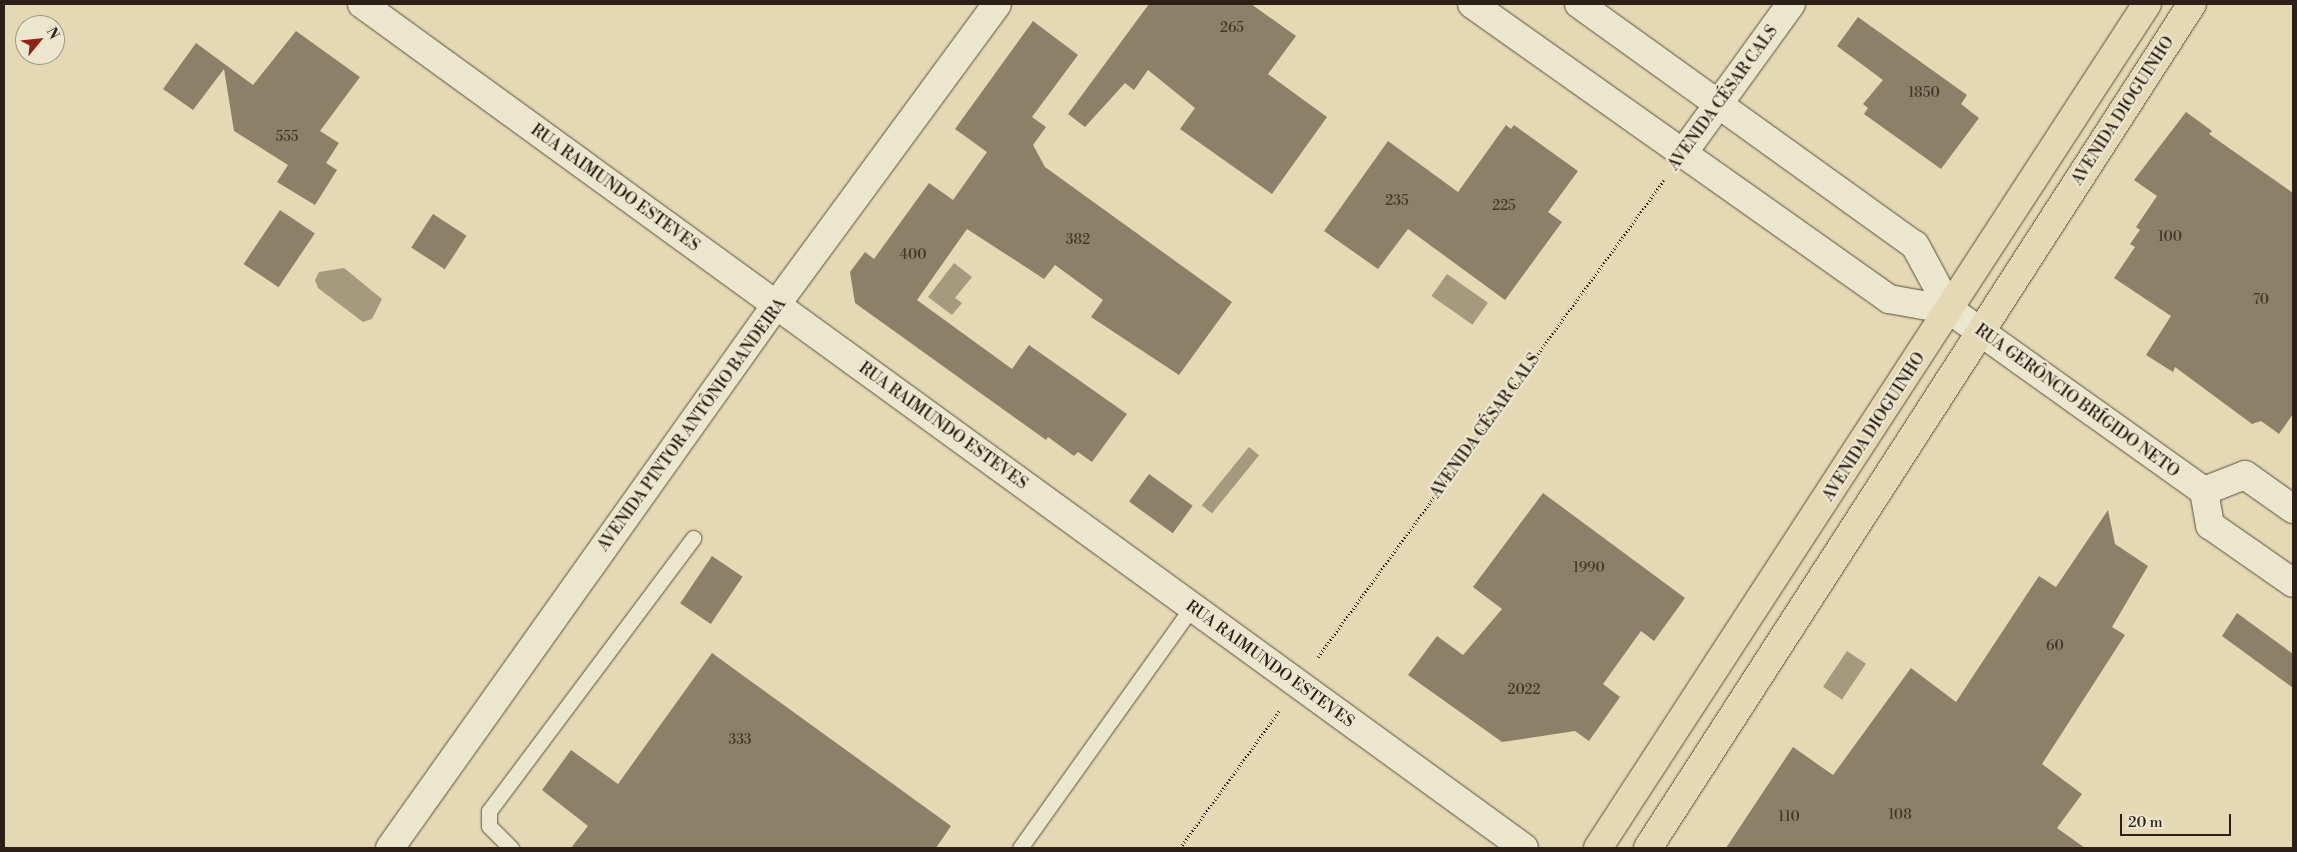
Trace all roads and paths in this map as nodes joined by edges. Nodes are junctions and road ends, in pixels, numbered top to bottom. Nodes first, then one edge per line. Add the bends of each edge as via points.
1 (362, 4) edge
2 (997, 4) edge
3 (1472, 4) edge
4 (1579, 4) edge
5 (1791, 4) edge
6 (2148, 4) edge
7 (2192, 4) edge
8 (1719, 104) junction
9 (1683, 153) junction
10 (776, 306) junction
11 (1950, 310) junction
12 (1980, 331) junction
13 (2204, 491) junction
14 (2293, 509) edge
15 (693, 538) dead end
16 (2293, 583) edge
17 (1192, 607) junction
18 (1298, 684) junction
19 (390, 848) edge
20 (511, 848) edge
21 (1020, 848) edge
22 (1180, 848) edge
23 (1524, 848) edge
24 (1598, 848) edge
25 (1648, 848) edge

1 - 10 street, RUA RAIMUNDO ESTEVES
2 - 10 street, AVENIDA PINTOR ANTÔNIO BANDEIRA
3 - 9 street, RUA GERÔNCIO BRÍGIDO NETO
4 - 8 street, RUA GERÔNCIO BRÍGIDO NETO
5 - 8 street, AVENIDA CÉSAR CALS
6 - 11 main road, AVENIDA DIOGUINHO
7 - 12 main road, AVENIDA DIOGUINHO
8 - 9 street, AVENIDA CÉSAR CALS
8 - 11 street, RUA GERÔNCIO BRÍGIDO NETO via 1915,245
9 - 11 street, RUA GERÔNCIO BRÍGIDO NETO via 1889,299
9 - 18 path, AVENIDA CÉSAR CALS
10 - 17 street, RUA RAIMUNDO ESTEVES
10 - 19 street, AVENIDA PINTOR ANTÔNIO BANDEIRA
11 - 12 street, RUA GERÔNCIO BRÍGIDO NETO
11 - 24 main road, AVENIDA DIOGUINHO
12 - 13 street, RUA GERÔNCIO BRÍGIDO NETO
12 - 25 main road, AVENIDA DIOGUINHO
13 - 14 street via 2245,475
13 - 16 street via 2210,525
15 - 20 lane via 489,811 489,826
17 - 18 street, RUA RAIMUNDO ESTEVES
17 - 21 lane
18 - 22 path, AVENIDA CÉSAR CALS
18 - 23 street, RUA RAIMUNDO ESTEVES

